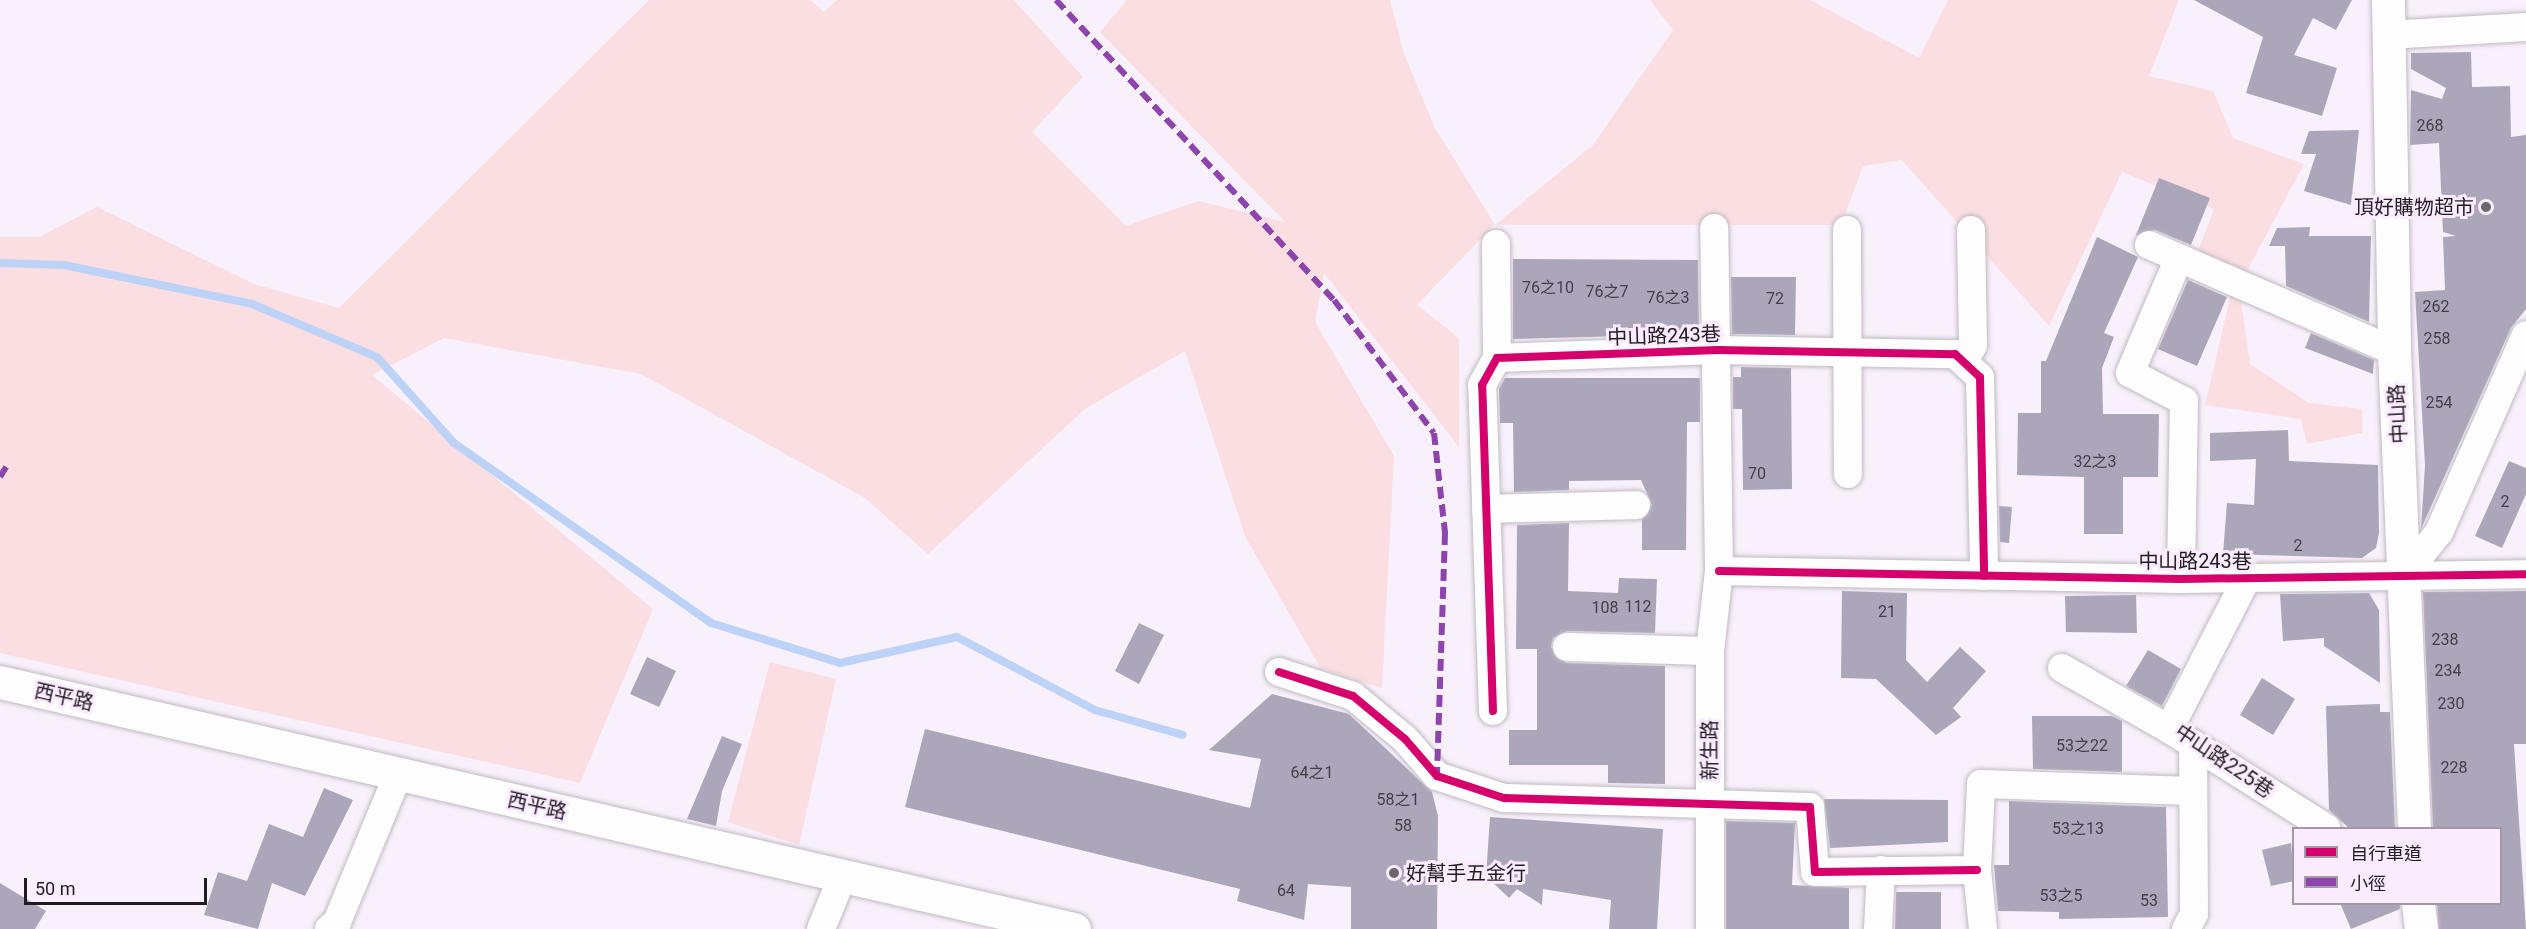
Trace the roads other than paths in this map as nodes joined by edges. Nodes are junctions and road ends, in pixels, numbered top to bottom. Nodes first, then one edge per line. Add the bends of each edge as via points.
1 (2388, 0) edge
2 (2526, 27) edge
3 (2388, 35) junction
4 (1714, 228) dead end
5 (1847, 230) dead end
6 (1971, 230) dead end
7 (1496, 244) dead end
8 (2149, 245) dead end
9 (2173, 272) dead end
10 (2526, 335) edge
11 (1718, 350) junction
12 (1848, 351) junction
13 (2394, 351) junction
14 (1497, 358) junction
15 (1965, 359) junction
16 (1848, 474) dead end
17 (1636, 506) dead end
18 (1486, 509) junction
19 (1719, 571) junction
20 (2406, 573) junction
21 (2526, 574) edge
22 (1984, 576) junction
23 (2247, 578) junction
24 (2181, 579) junction
25 (1566, 647) dead end
26 (1710, 651) junction
27 (2062, 668) dead end
28 (1279, 672) dead end
29 (0, 682) edge
30 (1493, 711) dead end
31 (2169, 729) junction
32 (2193, 744) junction
33 (398, 775) junction
34 (2193, 791) junction
35 (1710, 803) junction
36 (2324, 827) edge
37 (2414, 827) edge
38 (1881, 870) junction
39 (1977, 870) junction
40 (843, 875) junction
41 (2418, 905) edge
42 (329, 929) edge
43 (821, 929) edge
44 (1074, 929) edge
45 (1710, 929) edge
46 (1878, 929) edge
47 (1983, 929) edge
48 (2186, 929) edge
49 (2421, 929) edge

1 - 3 main road, 中山路
2 - 3 street
3 - 13 main road, 中山路
4 - 11 street, 中山路243巷
5 - 12 street
6 - 15 street via 1973,345
7 - 14 street
8 - 13 street
9 - 24 street via 2130,374 2184,401
10 - 20 street via 2439,532
11 - 12 street, 中山路243巷
11 - 14 street, 中山路243巷
11 - 19 street, 中山路243巷
12 - 15 street, 中山路243巷 via 1944,351
12 - 16 street
13 - 20 main road, 中山路
14 - 18 street via 1482,385
15 - 22 street via 1980,377
17 - 18 street
18 - 30 street
19 - 22 street, 中山路243巷
19 - 26 street, 新生路
20 - 21 street, 中山路243巷
20 - 23 street, 中山路243巷
20 - 37 main road, 中山路
22 - 24 street, 中山路243巷
23 - 24 street, 中山路243巷
23 - 31 street, 中山路225巷
25 - 26 street
26 - 35 street, 新生路
27 - 31 street
28 - 35 street via 1353,696 1406,739 1437,776 1504,798
29 - 33 main road, 西平路
31 - 32 street, 中山路225巷
32 - 34 street
32 - 36 street, 中山路225巷
33 - 40 main road, 西平路
33 - 42 street via 337,921
34 - 39 street via 1981,784
34 - 48 street via 2194,914
35 - 38 street via 1810,807 1815,872
35 - 45 street, 新生路
38 - 39 street
38 - 46 street
39 - 47 street
40 - 43 street
40 - 44 main road, 西平路
41 - 49 main road

